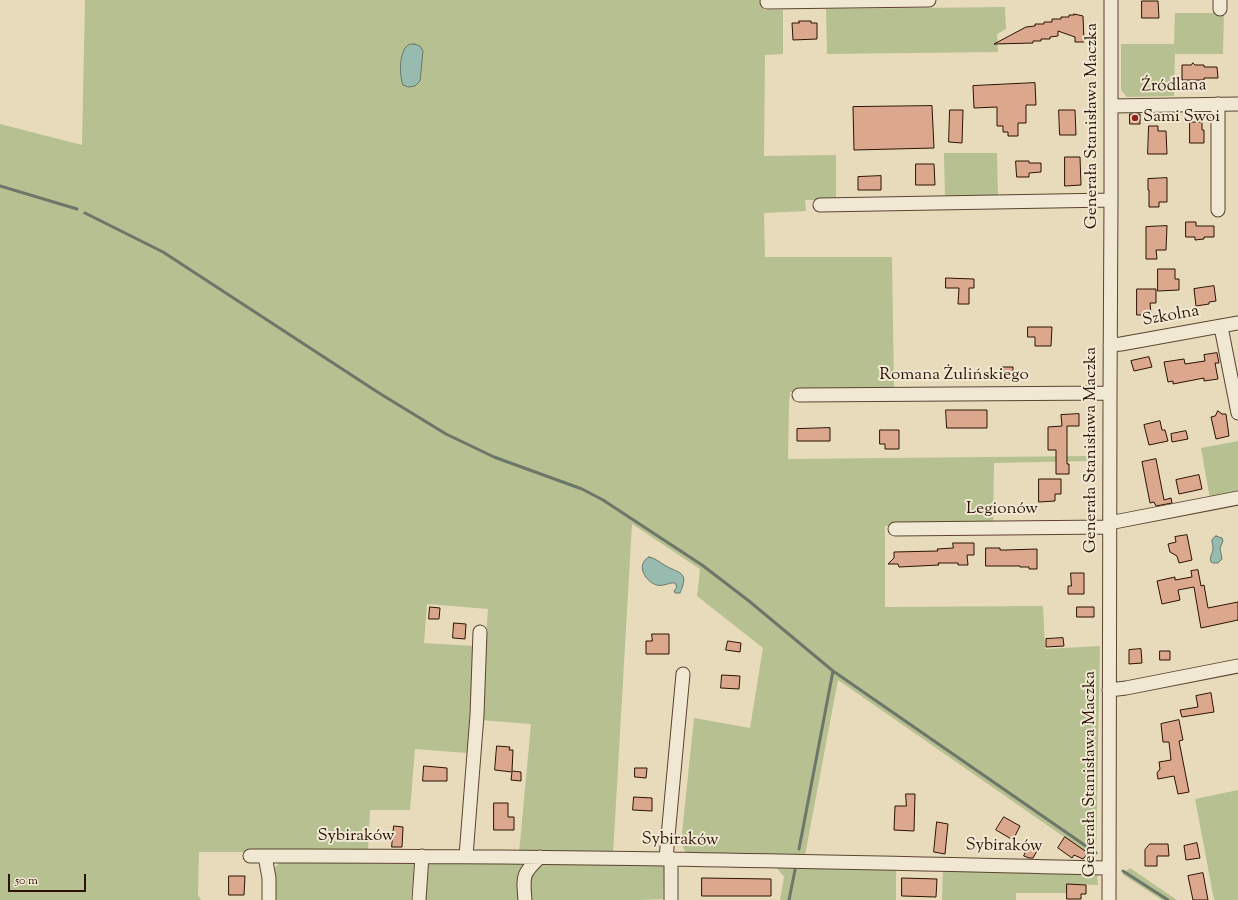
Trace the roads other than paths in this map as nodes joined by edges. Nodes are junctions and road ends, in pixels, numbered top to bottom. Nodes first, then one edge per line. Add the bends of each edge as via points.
1 (929, 0) edge
2 (1111, 0) edge
3 (767, 2) dead end
4 (1218, 104) junction
5 (1238, 104) edge
6 (1111, 106) junction
7 (1111, 200) junction
8 (820, 205) dead end
9 (1218, 210) dead end
10 (1238, 323) edge
11 (1221, 326) junction
12 (1110, 345) junction
13 (1110, 393) junction
14 (799, 395) dead end
15 (1238, 413) edge
16 (1238, 498) edge
17 (1109, 525) junction
18 (895, 529) dead end
19 (480, 632) dead end
20 (1238, 666) edge
21 (683, 674) dead end
22 (1109, 690) junction
23 (250, 856) dead end
24 (265, 856) junction
25 (422, 856) junction
26 (466, 856) junction
27 (540, 857) junction
28 (669, 858) junction
29 (1109, 868) junction
30 (269, 900) edge
31 (419, 900) edge
32 (525, 900) edge
33 (671, 900) edge
34 (1109, 900) edge

1 - 3 street
2 - 6 street, Generała Stanisława Maczka
4 - 5 street, Źródlana
4 - 6 street, Źródlana
4 - 9 street
6 - 7 street, Generała Stanisława Maczka
7 - 8 street
7 - 12 street, Generała Stanisława Maczka
10 - 11 street, Szkolna
11 - 12 street, Szkolna
11 - 15 street
12 - 13 street, Generała Stanisława Maczka
13 - 14 street, Romana Żulińskiego
13 - 17 street, Generała Stanisława Maczka
16 - 17 street, Legionów
17 - 18 street, Legionów
17 - 22 street, Generała Stanisława Maczka
19 - 26 street via 477,715
20 - 22 street
21 - 28 street
22 - 29 street, Generała Stanisława Maczka
23 - 24 street, Sybiraków
24 - 25 street, Sybiraków
24 - 30 street
25 - 26 street, Sybiraków
25 - 31 street
26 - 27 street, Sybiraków
27 - 28 street, Sybiraków
27 - 32 street via 524,874
28 - 29 street, Sybiraków
28 - 33 street
29 - 34 street, Generała Stanisława Maczka

